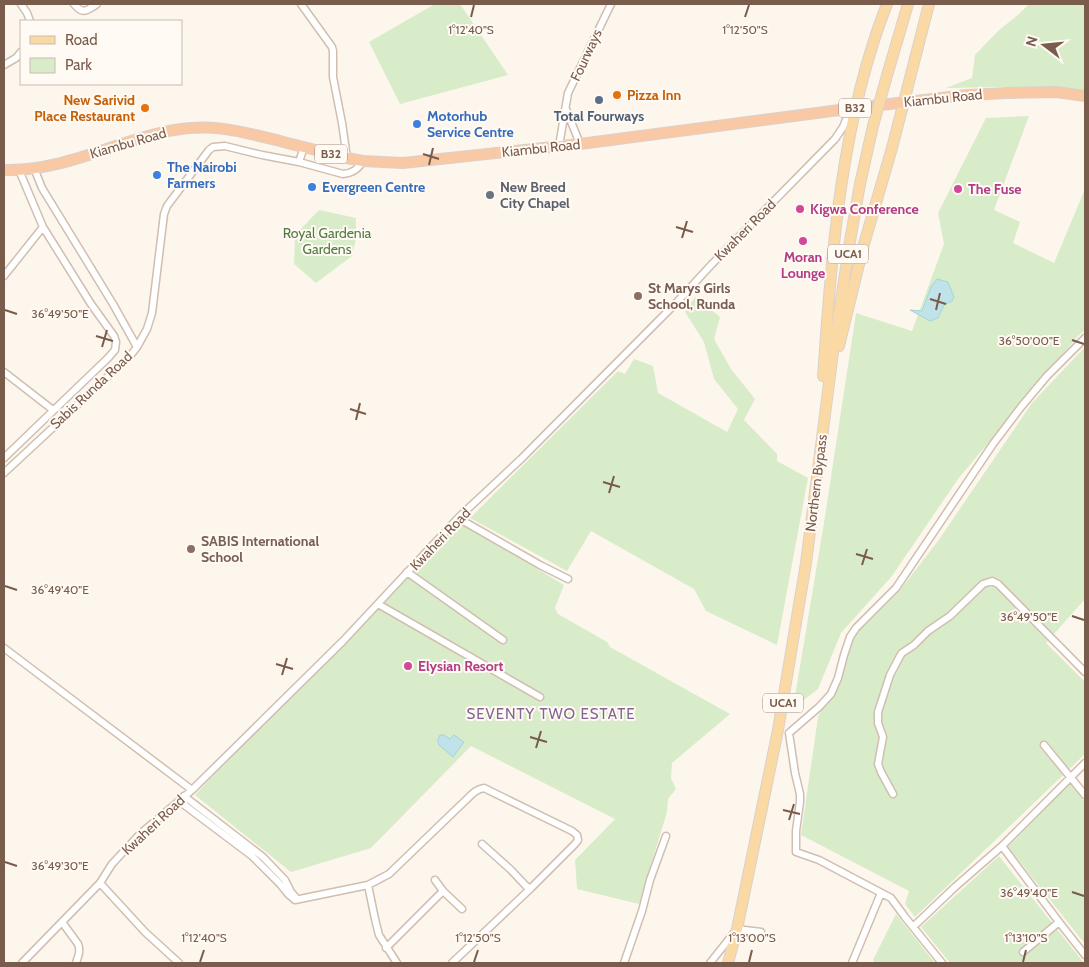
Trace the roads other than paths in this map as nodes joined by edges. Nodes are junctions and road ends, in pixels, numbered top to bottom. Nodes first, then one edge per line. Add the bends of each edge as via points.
1 (21, 4) edge
2 (74, 4) edge
3 (97, 4) edge
4 (301, 4) edge
5 (611, 4) edge
6 (887, 4) edge
7 (908, 4) edge
8 (929, 4) edge
9 (30, 20) edge
10 (20, 53) edge
11 (4, 65) edge
12 (1085, 96) edge
13 (903, 102) junction
14 (565, 108) junction
15 (853, 108) junction
16 (580, 144) junction
17 (559, 146) junction
18 (304, 147) junction
19 (347, 158) junction
20 (363, 161) junction
21 (299, 162) junction
22 (34, 168) junction
23 (4, 170) edge
24 (19, 170) junction
25 (43, 227) junction
26 (4, 276) edge
27 (1085, 338) edge
28 (137, 347) junction
29 (4, 372) edge
30 (828, 384) junction
31 (53, 410) junction
32 (822, 439) junction
33 (4, 458) edge
34 (4, 473) edge
35 (458, 518) junction
36 (407, 572) junction
37 (568, 579) dead end
38 (378, 604) junction
39 (503, 640) dead end
40 (4, 648) edge
41 (1085, 672) edge
42 (540, 697) dead end
43 (784, 732) junction
44 (1044, 745) dead end
45 (1085, 763) edge
46 (1071, 777) junction
47 (192, 790) junction
48 (894, 794) dead end
49 (1085, 795) edge
50 (181, 799) junction
51 (666, 836) dead end
52 (482, 844) dead end
53 (1002, 846) junction
54 (435, 880) dead end
55 (100, 882) junction
56 (368, 885) junction
57 (531, 888) junction
58 (443, 891) junction
59 (881, 893) junction
60 (462, 909) dead end
61 (62, 922) junction
62 (1059, 922) junction
63 (913, 927) junction
64 (737, 929) junction
65 (761, 932) dead end
66 (386, 948) junction
67 (1023, 952) dead end
68 (1085, 955) edge
69 (22, 963) edge
70 (76, 963) edge
71 (179, 963) edge
72 (397, 963) edge
73 (452, 963) edge
74 (624, 963) edge
75 (710, 963) edge
76 (728, 963) edge
77 (852, 963) edge
78 (942, 963) edge

1 - 9 street
2 - 3 street via 82,12
4 - 19 street via 332,47 333,78
5 - 14 street, Fourways via 568,93
6 - 15 main road
7 - 30 main road, Northern Bypass / UCA1, bridge via 860,184
8 - 13 main road
10 - 11 street
12 - 13 highway, Kiambu Road / B32 via 1056,92 1007,93
13 - 15 highway, Kiambu Road / B32
13 - 30 main road
14 - 16 street
14 - 17 street, Fourways
15 - 16 highway, Kiambu Road / B32
15 - 32 main road via 835,241 821,404
15 - 35 street, Kwaheri Road via 835,139 521,459
16 - 17 highway, Kiambu Road / B32
17 - 20 highway, Kiambu Road / B32 via 403,163
18 - 19 highway, Kiambu Road / B32
18 - 21 street
18 - 22 highway, Kiambu Road / B32 via 216,127 176,129
19 - 20 highway, Kiambu Road / B32
20 - 21 street via 353,172 343,174
21 - 28 street via 225,146 209,150 164,214 152,313
22 - 24 highway, Kiambu Road / B32
22 - 28 street, Sabis Runda Road via 42,188
23 - 24 highway, Kiambu Road / B32
24 - 25 street
25 - 26 street
25 - 31 street via 116,342 115,350 108,358
27 - 43 street via 1020,407 896,588 856,628 831,694 819,707
28 - 34 street, Sabis Runda Road
29 - 31 street
30 - 32 main road, Northern Bypass / UCA1
31 - 33 street
32 - 43 main road, Northern Bypass / UCA1
35 - 36 street, Kwaheri Road
35 - 37 street
36 - 38 street, Kwaheri Road
36 - 39 street
38 - 42 street
38 - 47 street, Kwaheri Road
40 - 47 street
41 - 48 street via 998,584 992,581 983,584 950,616 902,653 890,675 877,718 883,737 878,764
43 - 59 street via 800,794 796,852 819,860
43 - 64 main road, Northern Bypass / UCA1
44 - 46 street
45 - 46 street
46 - 49 street
46 - 53 street
47 - 50 street, Kwaheri Road
50 - 55 street, Kwaheri Road via 134,840
50 - 56 street via 261,860 295,900
51 - 74 street
52 - 57 street via 527,888
53 - 62 street
53 - 63 street
54 - 58 street
55 - 61 street, Kwaheri Road
55 - 71 street via 145,932
56 - 57 street via 389,874 468,798 484,788 578,835 575,844
56 - 66 street
57 - 73 street
58 - 60 street
58 - 66 street
59 - 63 street via 891,898
59 - 77 street
61 - 69 street, Kwaheri Road
61 - 70 street via 78,944
62 - 67 street
62 - 68 street
63 - 78 street
64 - 65 street
64 - 75 street
64 - 76 main road, Northern Bypass / UCA1
66 - 72 street

